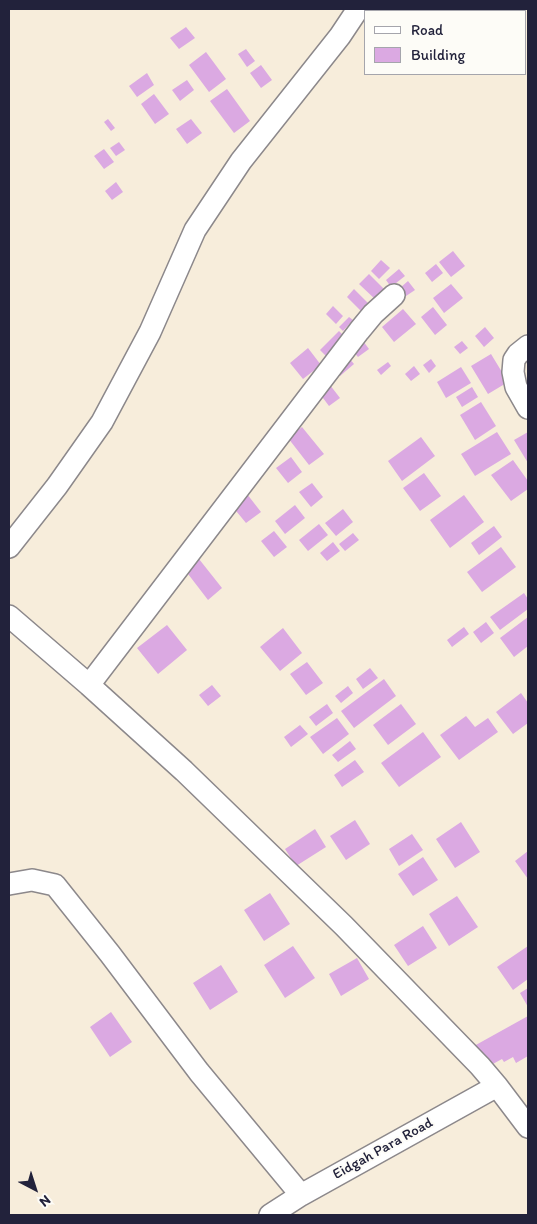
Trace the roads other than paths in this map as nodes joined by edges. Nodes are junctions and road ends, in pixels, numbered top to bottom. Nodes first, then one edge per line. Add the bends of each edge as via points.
1 (358, 9) edge
2 (394, 295) dead end
3 (528, 346) edge
4 (528, 408) edge
5 (9, 547) edge
6 (9, 616) edge
7 (89, 685) junction
8 (9, 884) edge
9 (497, 1086) junction
10 (528, 1127) edge
11 (301, 1195) junction
12 (270, 1215) edge

1 - 5 street via 241,161 195,230 150,332 102,422
2 - 7 street via 358,331
3 - 4 street via 514,360 513,372 516,387
6 - 7 street
7 - 9 street via 184,771 337,920
8 - 11 street via 32,880 55,885 199,1072
9 - 10 street
9 - 11 street, Eidgah Para Road
11 - 12 street, Eidgah Para Road

